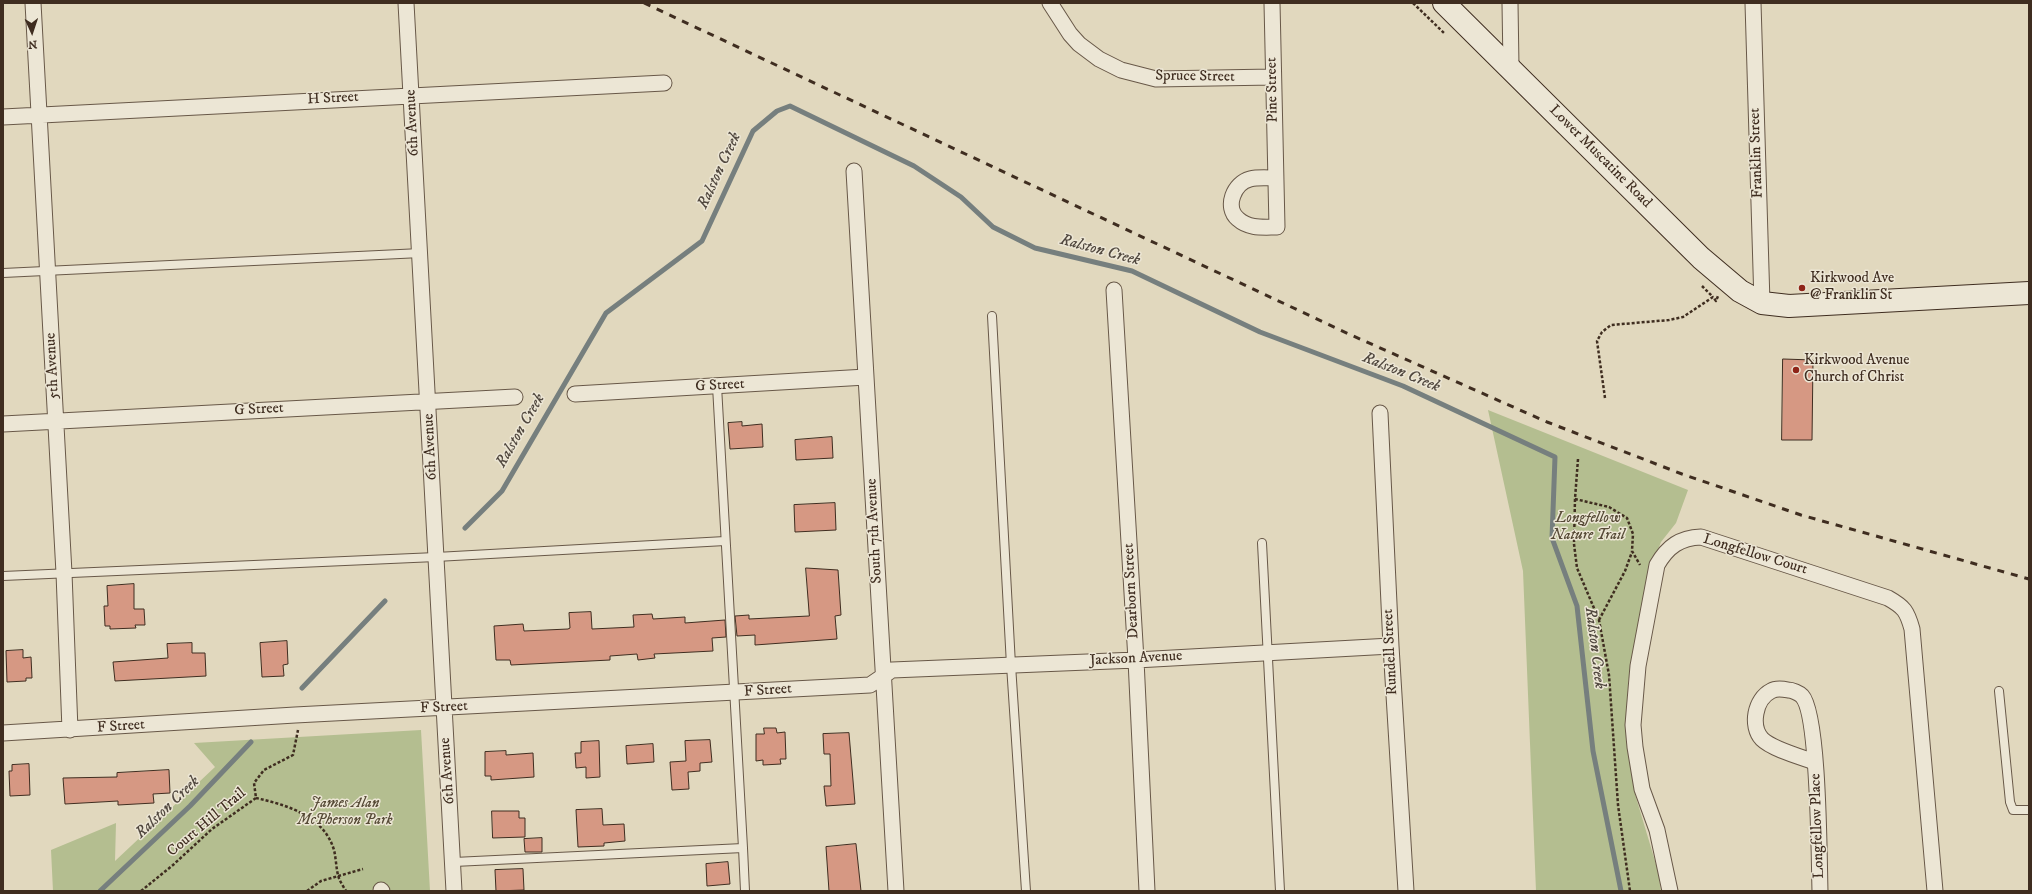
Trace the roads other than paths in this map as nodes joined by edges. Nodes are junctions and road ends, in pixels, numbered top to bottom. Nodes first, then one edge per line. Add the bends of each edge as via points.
1 (33, 3) edge
2 (406, 3) edge
3 (1050, 3) edge
4 (1272, 3) edge
5 (1444, 3) edge
6 (1510, 3) edge
7 (1752, 3) edge
8 (1511, 67) junction
9 (1273, 77) junction
10 (664, 83) dead end
11 (412, 95) junction
12 (39, 115) junction
13 (3, 117) edge
14 (854, 171) dead end
15 (1275, 178) dead end
16 (420, 253) junction
17 (47, 271) junction
18 (3, 273) edge
19 (1114, 290) dead end
20 (2029, 293) edge
21 (1762, 303) junction
22 (992, 316) dead end
23 (866, 377) junction
24 (717, 386) junction
25 (575, 394) dead end
26 (515, 397) dead end
27 (429, 401) junction
28 (1380, 413) dead end
29 (56, 421) junction
30 (3, 424) edge
31 (725, 540) junction
32 (1262, 543) dead end
33 (436, 557) junction
34 (64, 573) junction
35 (3, 576) edge
36 (1391, 646) junction
37 (1268, 653) junction
38 (1136, 660) junction
39 (1011, 665) junction
40 (884, 676) junction
41 (1999, 691) dead end
42 (734, 694) junction
43 (444, 708) junction
44 (70, 730) junction
45 (3, 733) edge
46 (1815, 762) junction
47 (2029, 810) edge
48 (743, 848) junction
49 (454, 862) junction
50 (454, 891) edge
51 (745, 891) edge
52 (896, 891) edge
53 (1026, 891) edge
54 (1147, 891) edge
55 (1280, 891) edge
56 (1406, 891) edge
57 (1670, 891) edge
58 (1820, 891) edge
59 (1935, 891) edge

1 - 12 street, 5th Avenue
2 - 11 street, 6th Avenue
3 - 9 street, Spruce Street via 1079,44 1099,59 1121,70 1156,79
4 - 9 street, Pine Street
5 - 8 main road, Lower Muscatine Road
6 - 8 street
7 - 21 street, Franklin Street
8 - 21 main road, Lower Muscatine Road via 1701,258 1740,291
9 - 15 street, Pine Street
10 - 11 street, H Street
11 - 12 street, H Street
11 - 16 street, 6th Avenue
12 - 13 street, H Street
12 - 17 street, 5th Avenue
14 - 23 street, South 7th Avenue
16 - 17 lane
16 - 27 street, 6th Avenue
17 - 18 lane
17 - 29 street, 5th Avenue
19 - 38 street, Dearborn Street
20 - 21 main road via 1789,306
22 - 39 lane
23 - 24 street, G Street
23 - 40 street, South 7th Avenue
24 - 25 street, G Street
24 - 31 lane
26 - 27 street, G Street
27 - 29 street, G Street
27 - 33 street, 6th Avenue
28 - 36 street, Rundell Street
29 - 30 street, G Street
29 - 34 street, 5th Avenue
31 - 33 lane
31 - 42 lane
32 - 37 lane
33 - 34 lane
33 - 43 street, 6th Avenue
34 - 35 lane
34 - 44 street, 5th Avenue
36 - 37 street, Jackson Avenue
36 - 56 street, Rundell Street
37 - 38 street, Jackson Avenue
37 - 55 lane
38 - 39 street, Jackson Avenue
38 - 54 street, Dearborn Street
39 - 40 street, Jackson Avenue via 892,670
39 - 53 lane
40 - 42 street, F Street via 870,685
40 - 52 street, South 7th Avenue
41 - 47 lane via 2010,802 2013,810
42 - 43 street, F Street
42 - 48 lane
43 - 44 street, F Street
43 - 49 street, 6th Avenue
44 - 45 street, F Street
46 - 46 street, Longfellow Place via 1812,724 1808,706 1802,696 1791,690 1771,691 1763,697 1758,706 1757,728 1762,739
46 - 58 street, Longfellow Place
48 - 49 lane
48 - 51 lane
49 - 50 street, 6th Avenue
57 - 59 street, Longfellow Court via 1657,830 1642,789 1634,747 1633,725 1638,666 1657,564 1664,552 1675,543 1687,538 1701,537 1888,598 1908,613 1912,629

